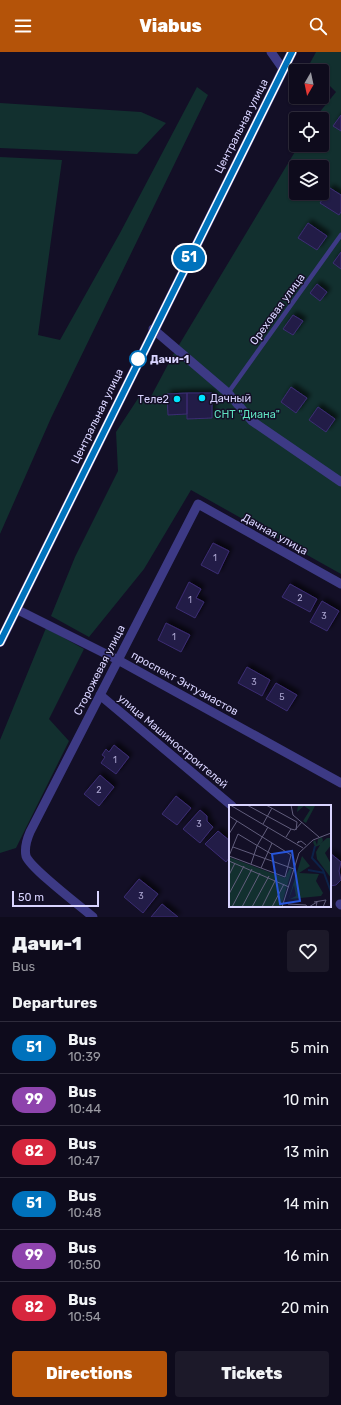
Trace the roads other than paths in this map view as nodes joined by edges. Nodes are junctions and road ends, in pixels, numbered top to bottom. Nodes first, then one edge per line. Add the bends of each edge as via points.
1 (272, 52) edge
2 (292, 52) edge
3 (284, 69) junction
4 (341, 235) edge
5 (153, 329) junction
6 (228, 393) junction
7 (341, 482) edge
8 (198, 504) joint
9 (341, 584) edge
10 (16, 609) junction
11 (0, 642) edge
12 (118, 660) junction
13 (100, 695) junction
14 (341, 783) edge
15 (231, 805) edge
16 (93, 917) edge

1 - 3 street
2 - 3 street, Центральная улица
3 - 5 street, Центральная улица
4 - 6 lane, Ореховая улица
5 - 6 street
5 - 10 street, Центральная улица
6 - 7 street via 252,421
8 - 9 street, Дачная улица
8 - 12 street, Сторожевая улица
10 - 11 street, Центральная улица
10 - 12 street, проспект Энтузиастов
12 - 13 street, Сторожевая улица
12 - 14 street, проспект Энтузиастов
13 - 15 street, улица Машиностроителей
13 - 16 street, Сторожевая улица via 30,832 25,847 26,857 36,869

